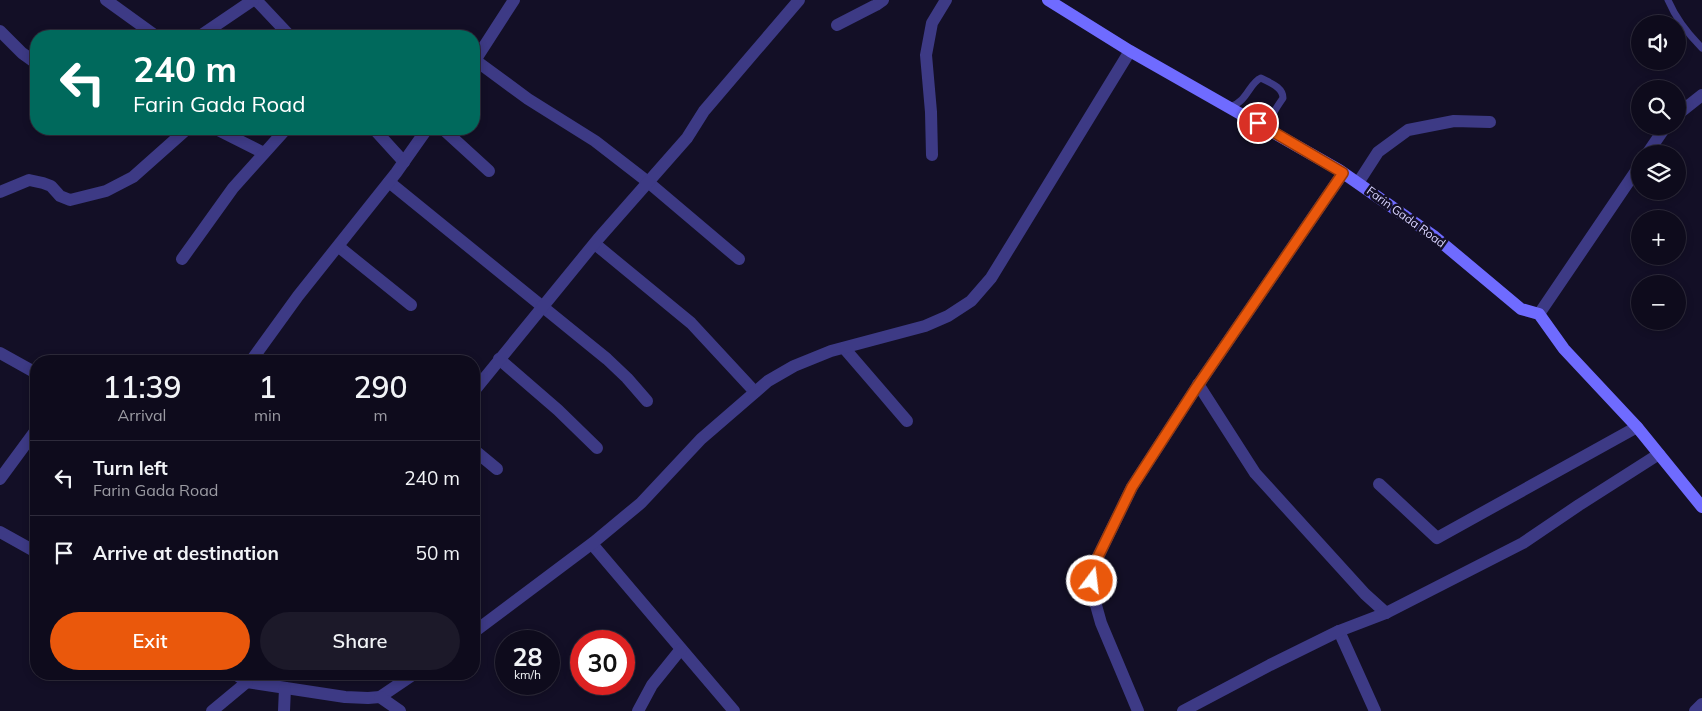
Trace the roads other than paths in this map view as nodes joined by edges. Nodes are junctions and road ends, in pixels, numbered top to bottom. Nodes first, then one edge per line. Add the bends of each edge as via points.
1 (106, 0) edge
2 (255, 0) edge
3 (514, 0) edge
4 (799, 0) edge
5 (883, 0) edge
6 (946, 0) edge
7 (1668, 0) edge
8 (1054, 1) edge
9 (837, 25) dead end
10 (148, 30) edge
11 (209, 30) edge
12 (284, 30) edge
13 (0, 31) edge
14 (1702, 48) edge
15 (1130, 51) junction
16 (480, 52) edge
17 (30, 59) edge
18 (480, 65) edge
19 (1702, 95) edge
20 (1230, 107) junction
21 (1686, 108) edge
22 (1490, 122) dead end
23 (1272, 131) junction
24 (180, 135) edge
25 (228, 135) edge
26 (280, 135) edge
27 (379, 135) edge
28 (422, 135) edge
29 (450, 135) edge
30 (264, 153) junction
31 (932, 155) dead end
32 (404, 162) junction
33 (489, 171) dead end
34 (1343, 173) junction
35 (1631, 178) edge
36 (389, 182) junction
37 (648, 182) junction
38 (1358, 183) junction
39 (0, 192) edge
40 (595, 244) junction
41 (339, 246) junction
42 (738, 258) dead end
43 (182, 259) dead end
44 (411, 305) dead end
45 (543, 307) junction
46 (1539, 314) junction
47 (844, 348) junction
48 (0, 353) edge
49 (256, 355) edge
50 (499, 360) junction
51 (30, 370) edge
52 (480, 384) edge
53 (1198, 384) junction
54 (755, 392) junction
55 (647, 402) dead end
56 (907, 421) dead end
57 (1637, 427) junction
58 (30, 438) edge
59 (597, 448) dead end
60 (1659, 454) junction
61 (480, 455) edge
62 (497, 469) dead end
63 (0, 479) edge
64 (1379, 484) dead end
65 (1702, 507) edge
66 (0, 532) edge
67 (592, 544) junction
68 (30, 549) edge
69 (1386, 613) junction
70 (480, 628) edge
71 (1339, 630) junction
72 (681, 648) junction
73 (244, 680) edge
74 (405, 680) edge
75 (247, 682) junction
76 (285, 688) junction
77 (380, 697) junction
78 (1702, 704) edge
79 (212, 711) edge
80 (284, 711) edge
81 (400, 711) edge
82 (638, 711) edge
83 (734, 711) edge
84 (1138, 711) edge
85 (1183, 711) edge
86 (1375, 711) edge
87 (1695, 711) edge

1 - 10 street
2 - 11 street
2 - 12 street
3 - 16 street
4 - 37 street
5 - 9 street
6 - 31 street via 932,23 926,55
7 - 14 lane via 1688,34
8 - 15 main road, Farin Gada Road
13 - 17 street
15 - 20 main road, Farin Gada Road
15 - 47 street via 991,278 971,301 925,326
18 - 37 street via 595,141
19 - 21 street
20 - 23 main road, Farin Gada Road
20 - 23 lane via 1245,98 1256,80 1265,80 1282,90 1283,94 1272,117
22 - 38 street via 1454,121 1408,130 1378,152
23 - 34 main road, Farin Gada Road
24 - 39 street via 133,177 106,191 70,200 60,196 51,186 29,180
25 - 30 street
26 - 30 street
27 - 32 street
28 - 32 street
29 - 33 street
30 - 43 street via 233,188
32 - 36 street
34 - 38 main road, Farin Gada Road
34 - 53 street
35 - 46 street
36 - 41 street
36 - 45 street
37 - 40 street
37 - 42 street
38 - 46 main road, Farin Gada Road via 1435,237 1521,309
40 - 45 street
40 - 54 street via 691,323
41 - 44 street
41 - 49 street
45 - 50 street
45 - 55 street via 607,359
46 - 57 main road via 1564,349
47 - 54 street via 794,366
47 - 56 street
48 - 51 street
50 - 52 street
50 - 59 street
53 - 69 street via 1255,473
53 - 84 street via 1132,487 1092,569 1094,598 1101,623
54 - 67 street via 701,439 641,503
57 - 60 main road
57 - 64 street via 1437,538
58 - 63 street
60 - 65 main road
60 - 69 street via 1523,543
61 - 62 street
66 - 68 street
67 - 70 street
67 - 72 street
69 - 71 street
71 - 85 street
71 - 86 street
72 - 82 street via 652,685
72 - 83 street
73 - 75 street
74 - 77 street
75 - 76 street
75 - 79 street
76 - 77 street via 345,697
76 - 80 street
77 - 81 street
78 - 87 street

